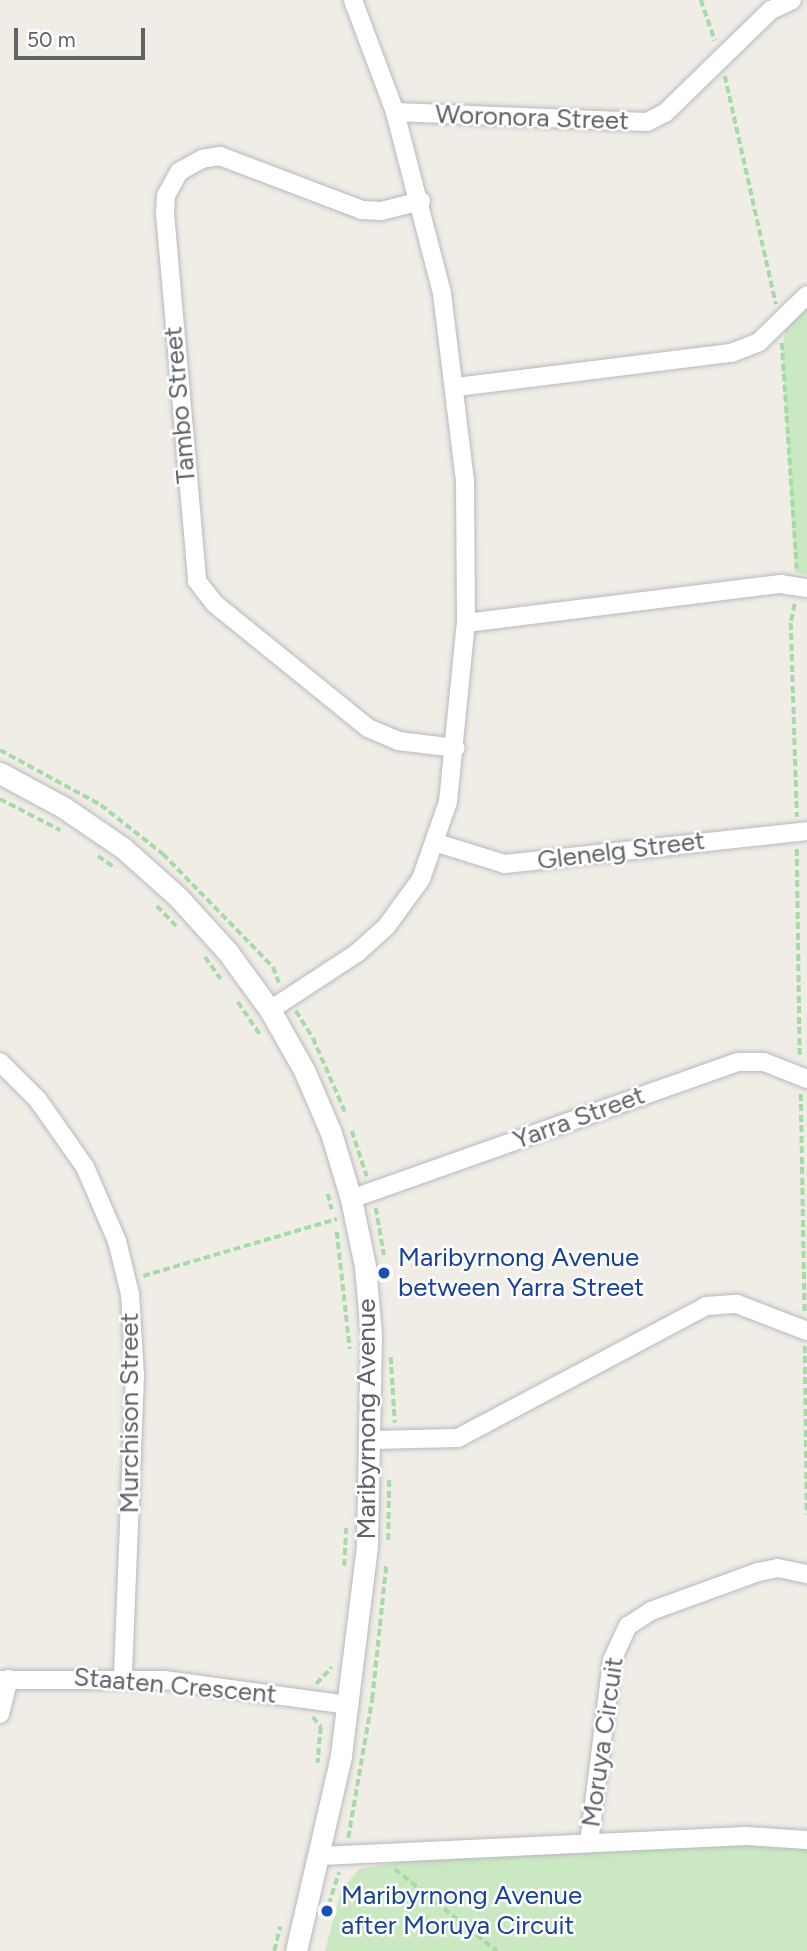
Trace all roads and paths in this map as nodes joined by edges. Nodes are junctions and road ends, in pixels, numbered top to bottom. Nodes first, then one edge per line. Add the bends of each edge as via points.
1 (353, 0) edge
2 (701, 0) edge
3 (792, 0) edge
4 (721, 58) junction
5 (395, 112) junction
6 (421, 201) junction
7 (807, 295) edge
8 (780, 322) junction
9 (457, 387) junction
10 (803, 587) edge
11 (466, 623) junction
12 (456, 748) junction
13 (0, 750) edge
14 (0, 774) edge
15 (0, 799) edge
16 (802, 830) edge
17 (71, 837) dead end
18 (437, 843) junction
19 (93, 853) dead end
20 (125, 877) dead end
21 (154, 903) dead end
22 (181, 931) dead end
23 (199, 950) dead end
24 (277, 980) junction
25 (224, 982) dead end
26 (287, 990) junction
27 (233, 993) dead end
28 (270, 1010) junction
29 (267, 1046) dead end
30 (0, 1062) edge
31 (804, 1077) edge
32 (347, 1117) dead end
33 (351, 1128) dead end
34 (325, 1184) dead end
35 (353, 1207) junction
36 (377, 1215) junction
37 (385, 1259) dead end
38 (127, 1282) junction
39 (806, 1330) edge
40 (391, 1348) dead end
41 (350, 1354) dead end
42 (372, 1440) junction
43 (394, 1440) junction
44 (807, 1515) edge
45 (347, 1516) dead end
46 (807, 1574) edge
47 (343, 1577) dead end
48 (335, 1661) dead end
49 (123, 1678) junction
50 (5, 1679) edge
51 (313, 1699) junction
52 (349, 1705) junction
53 (0, 1714) edge
54 (315, 1776) dead end
55 (807, 1840) edge
56 (589, 1843) junction
57 (344, 1855) junction
58 (321, 1856) junction
59 (389, 1866) dead end
60 (283, 1916) dead end
61 (321, 1926) dead end
62 (274, 1951) edge
63 (296, 1951) edge
64 (497, 1951) edge

1 - 5 street
2 - 4 path
3 - 4 street, Woronora Street via 771,10
4 - 5 street, Woronora Street via 665,113 637,124
4 - 8 path
5 - 6 street
6 - 9 street
6 - 12 street, Tambo Street via 381,211 362,209 220,156 202,159 179,172 166,195 165,213 197,580 215,604 368,728 398,741
7 - 8 street
8 - 9 street via 759,342 731,353
8 - 10 path
9 - 11 street via 466,493
10 - 11 street
10 - 16 path via 791,623
11 - 12 street
12 - 18 street
13 - 24 path via 101,805 163,854 273,967
14 - 28 street, Maribyrnong Avenue via 83,820 151,872 211,932
15 - 17 path
16 - 18 street, Glenelg Street via 515,864 487,861
16 - 31 path
18 - 26 street via 416,888 386,927 357,953
19 - 20 path
21 - 22 path
23 - 25 path
24 - 26 path
24 - 26 path
26 - 28 street
26 - 32 path
27 - 29 path
28 - 35 street, Maribyrnong Avenue via 318,1101
30 - 38 street, Murchison Street via 38,1100 85,1167 108,1216
31 - 35 street, Yarra Street via 764,1062 738,1062
31 - 39 path
33 - 35 path
34 - 35 path
35 - 36 path
35 - 36 path
35 - 38 path
35 - 41 path
35 - 42 street, Maribyrnong Avenue via 368,1300
36 - 37 path
38 - 49 street, Murchison Street via 135,1375
39 - 43 street via 737,1304 706,1306 467,1434 447,1440
39 - 44 path
40 - 43 path
42 - 43 street
42 - 52 street, Maribyrnong Avenue via 364,1586
43 - 57 path via 388,1466 390,1513 372,1699
45 - 47 path
46 - 56 street, Moruya Circuit via 768,1569 651,1611 628,1626 612,1660
48 - 51 path via 329,1674 315,1685
49 - 50 street, Staaten Crescent
49 - 51 street, Staaten Crescent
50 - 53 street
51 - 52 street, Staaten Crescent
51 - 54 path via 310,1713 320,1727 322,1741
52 - 58 street, Maribyrnong Avenue
55 - 56 street, Moruya Circuit via 746,1836
56 - 57 street, Moruya Circuit
57 - 58 street, Moruya Circuit
57 - 61 path
58 - 63 street, Maribyrnong Avenue
59 - 64 path
60 - 62 path

